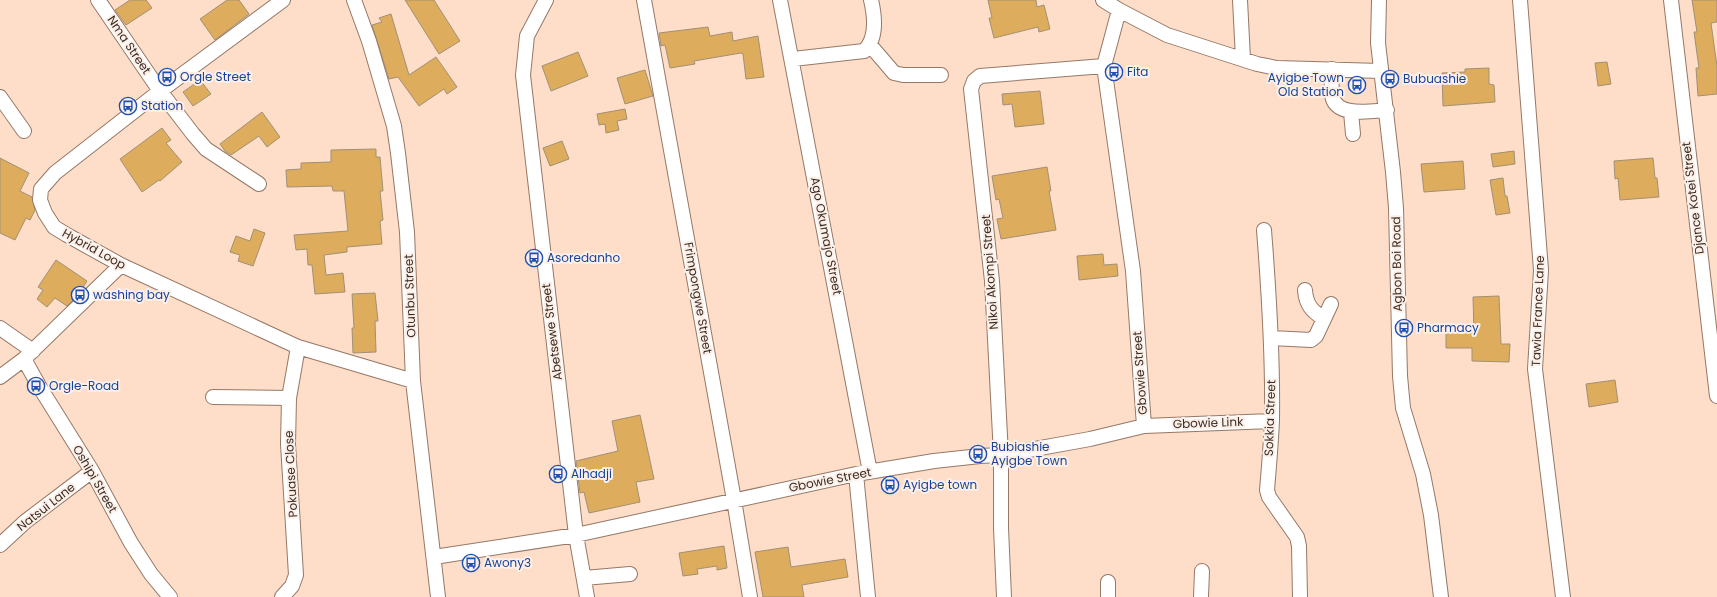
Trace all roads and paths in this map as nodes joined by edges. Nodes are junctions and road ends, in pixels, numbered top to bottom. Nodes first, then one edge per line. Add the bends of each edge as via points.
1 (98, 0) edge
2 (283, 0) edge
3 (354, 0) edge
4 (546, 0) edge
5 (644, 0) edge
6 (780, 0) edge
7 (871, 0) edge
8 (1104, 0) edge
9 (1240, 0) edge
10 (1379, 0) edge
11 (1520, 0) edge
12 (1671, 0) edge
13 (266, 5) edge
14 (1119, 10) junction
15 (870, 45) junction
16 (793, 59) junction
17 (1243, 59) junction
18 (1104, 66) junction
19 (1332, 69) junction
20 (1381, 71) junction
21 (941, 75) dead end
22 (160, 91) junction
23 (0, 97) edge
24 (1387, 110) junction
25 (1351, 112) junction
26 (24, 130) dead end
27 (1353, 134) dead end
28 (259, 184) dead end
29 (1264, 230) dead end
30 (121, 265) junction
31 (1305, 290) dead end
32 (1331, 304) dead end
33 (1324, 319) junction
34 (0, 328) edge
35 (1271, 338) junction
36 (298, 347) junction
37 (29, 355) junction
38 (0, 377) edge
39 (413, 381) junction
40 (1717, 396) edge
41 (213, 397) dead end
42 (289, 398) junction
43 (1272, 421) junction
44 (1144, 426) junction
45 (1001, 455) junction
46 (92, 471) junction
47 (863, 473) junction
48 (734, 500) junction
49 (576, 535) junction
50 (0, 545) edge
51 (434, 557) junction
52 (1202, 571) dead end
53 (630, 574) dead end
54 (584, 578) junction
55 (1108, 582) dead end
56 (170, 597) edge
57 (282, 597) edge
58 (438, 597) edge
59 (587, 597) edge
60 (750, 597) edge
61 (868, 597) edge
62 (1004, 597) edge
63 (1108, 597) edge
64 (1201, 597) edge
65 (1300, 597) edge
66 (1441, 597) edge
67 (1563, 597) edge

1 - 22 street, Nma Street
2 - 13 street, Hybrid Loop
3 - 39 street, Otunbu Street via 394,126 407,232
4 - 49 street, Abetsewe Street via 527,36 522,75
5 - 48 street, Frimpongwe Street
6 - 16 street, Ago Okumajo Street
7 - 15 street via 873,36
8 - 14 street
9 - 17 street
10 - 20 street, Agbon Boi Road via 1378,43
11 - 67 street, Tawia France Lane via 1541,270 1536,369
12 - 40 street, Djance Kotei Street
13 - 22 street, Hybrid Loop
14 - 17 street via 1167,35
14 - 18 street, Gbowie Street
15 - 16 street via 864,51
15 - 21 street via 894,73
16 - 47 street, Ago Okumajo Street
17 - 19 street via 1277,68
18 - 44 street, Gbowie Street via 1132,271
18 - 45 street, Nikoi Akompi Street via 980,76 974,81 972,89 992,281
19 - 20 street
19 - 25 street via 1332,96 1335,103
20 - 24 street, Agbon Boi Road
22 - 28 street, Nma Street via 206,149
22 - 30 street, Hybrid Loop via 55,173 41,189 40,200 54,227
23 - 26 street
24 - 25 street
24 - 66 street, Agbon Boi Road via 1395,201 1403,408 1425,481
25 - 27 street
29 - 35 street, Sokkia Street
30 - 36 street, Hybrid Loop
30 - 37 street
31 - 33 street via 1309,307
32 - 33 street
33 - 35 street via 1316,336 1311,340
34 - 37 street, Oshipi Street
35 - 43 street, Sokkia Street
36 - 39 street, Hybrid Loop
36 - 42 street, Pokuase Close
37 - 38 street
37 - 46 street, Oshipi Street via 39,386
39 - 51 street, Otunbu Street
41 - 42 street
42 - 57 street, Pokuase Close via 288,444 296,575 292,586
43 - 44 street, Gbowie Link
43 - 65 street, Sokkia Street via 1267,490 1299,546
44 - 45 street, Gbowie Street via 1090,439
45 - 47 street, Gbowie Street via 934,461
45 - 62 street, Nikoi Akompi Street
46 - 50 street, Natsui Lane via 26,521
46 - 56 street, Oshipi Street via 131,543
47 - 48 street, Gbowie Street
47 - 61 street, Ago Okumajo Street
48 - 49 street, Gbowie Street
48 - 60 street, Frimpongwe Street
49 - 51 street, Gbowie Street
49 - 54 street, Abetsewe Street
51 - 58 street, Otunbu Street
52 - 64 street
53 - 54 street
54 - 59 street, Abetsewe Street
55 - 63 street

